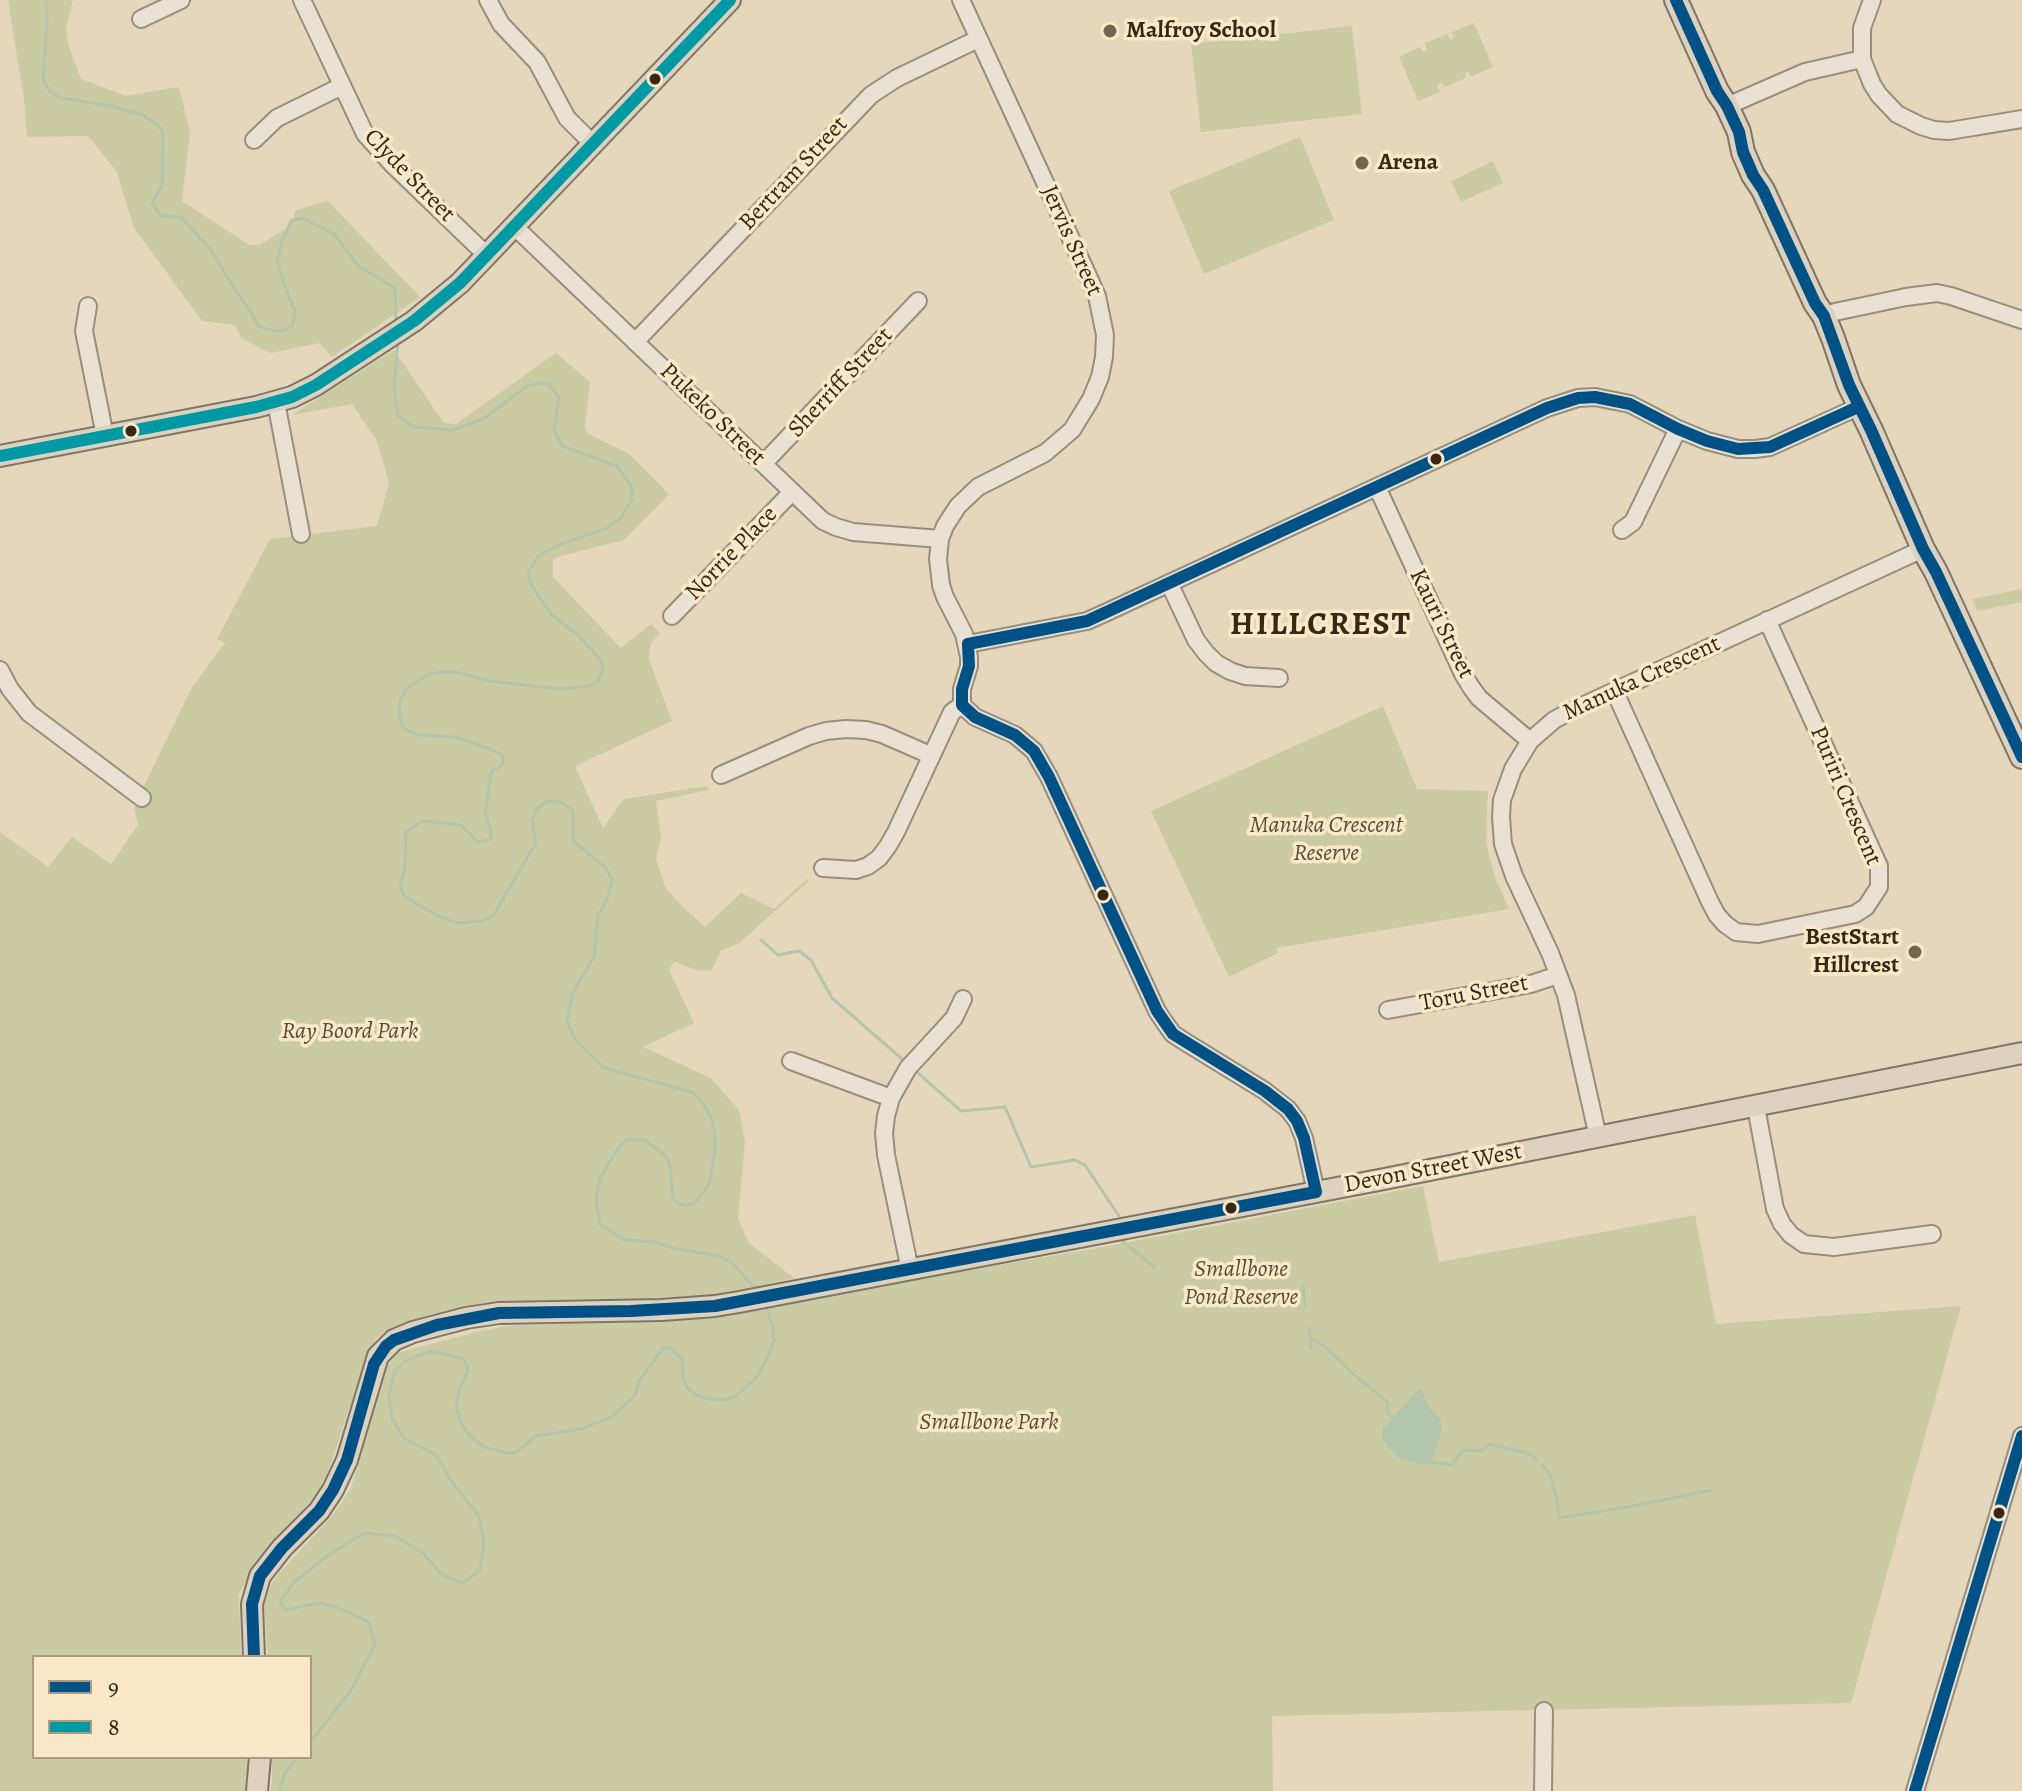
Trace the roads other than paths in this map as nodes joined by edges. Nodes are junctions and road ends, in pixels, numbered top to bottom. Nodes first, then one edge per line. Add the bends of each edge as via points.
1 (181, 0) edge
2 (302, 0) edge
3 (488, 0) edge
4 (730, 0) edge
5 (961, 0) edge
6 (1676, 0) edge
7 (1872, 0) edge
8 (141, 19) dead end
9 (978, 39) junction
10 (1862, 59) junction
11 (342, 86) junction
12 (1727, 106) junction
13 (2022, 119) edge
14 (254, 140) dead end
15 (592, 143) junction
16 (515, 227) junction
17 (488, 254) junction
18 (918, 301) dead end
19 (88, 306) dead end
20 (1824, 316) junction
21 (2022, 320) edge
22 (635, 342) junction
23 (276, 402) junction
24 (1858, 407) junction
25 (1678, 429) junction
26 (105, 436) junction
27 (0, 456) edge
28 (763, 464) junction
29 (1377, 487) junction
30 (792, 492) junction
31 (1622, 530) dead end
32 (301, 534) dead end
33 (940, 539) junction
34 (1923, 549) junction
35 (1169, 583) junction
36 (672, 616) dead end
37 (1767, 620) junction
38 (968, 644) junction
39 (0, 670) edge
40 (1279, 678) dead end
41 (1615, 692) junction
42 (962, 705) junction
43 (1530, 741) junction
44 (930, 755) junction
45 (2022, 757) edge
46 (721, 775) dead end
47 (142, 798) dead end
48 (823, 868) dead end
49 (1558, 975) junction
50 (963, 999) dead end
51 (1388, 1010) dead end
52 (2022, 1053) edge
53 (791, 1061) dead end
54 (891, 1098) junction
55 (1756, 1107) junction
56 (1598, 1137) junction
57 (1316, 1192) junction
58 (1932, 1234) dead end
59 (910, 1270) junction
60 (2022, 1436) edge
61 (254, 1655) edge
62 (1544, 1711) dead end
63 (260, 1759) edge
64 (257, 1791) edge
65 (1543, 1791) edge
66 (1915, 1791) edge

1 - 8 street
2 - 11 street, Clyde Street
3 - 15 street via 501,24 537,62 567,118
4 - 15 main road
5 - 9 street, Jervis Street
6 - 12 highway
7 - 10 street via 1862,28
9 - 22 street, Bertram Street via 871,95
9 - 33 street, Jervis Street via 1097,296 1104,357 1092,396 1072,430 1045,453 978,487 958,506
10 - 12 street via 1805,72
10 - 13 street via 1887,104 1921,126 1949,131
11 - 14 street via 277,118
11 - 17 street, Clyde Street via 376,148
12 - 20 highway via 1753,175
15 - 16 main road
16 - 17 main road
16 - 22 street, Pukeko Street
17 - 23 main road via 414,321 316,385
18 - 28 street, Sherriff Street
19 - 26 street via 84,331
20 - 21 street via 1937,293
20 - 24 highway
22 - 28 street, Pukeko Street
23 - 26 main road
23 - 32 street
24 - 25 street via 1755,449 1723,446
24 - 34 highway
25 - 29 street via 1630,404 1578,398
25 - 31 street via 1633,522
26 - 27 main road
28 - 30 street, Pukeko Street
29 - 35 street
29 - 43 street, Kauri Street via 1471,687
30 - 33 street, Pukeko Street via 836,527
30 - 36 street, Norrie Place
33 - 38 street, Jervis Street via 941,585
34 - 37 street, Manuka Crescent
34 - 45 highway
35 - 38 street via 1087,621
35 - 40 street via 1196,640 1216,663 1245,676
37 - 41 street, Manuka Crescent
37 - 41 street, Puriri Crescent via 1879,866 1879,887 1855,914 1758,934 1736,932 1725,924 1710,902
38 - 42 street
39 - 47 street via 29,713
41 - 43 street, Manuka Crescent via 1554,720
42 - 44 street via 952,712
42 - 57 street via 1034,751 1165,1023 1173,1034 1288,1109 1304,1138
43 - 49 street, Manuka Crescent via 1506,783 1503,844
44 - 46 street via 882,734 846,729 809,736
44 - 48 street via 879,858 856,870
49 - 51 street, Toru Street
49 - 56 street, Manuka Crescent via 1572,1015
50 - 54 street
52 - 55 main road, Devon Street West
53 - 54 street
54 - 59 street via 886,1155
55 - 56 main road, Devon Street West
55 - 58 street via 1775,1209 1791,1235 1804,1244 1834,1247
56 - 57 main road, Devon Street West
57 - 59 main road, Devon Street West
59 - 61 main road, Devon Street West via 715,1306 499,1313 394,1340 374,1364 347,1460 333,1490 260,1576 252,1604
60 - 66 street
62 - 65 street
63 - 64 main road

